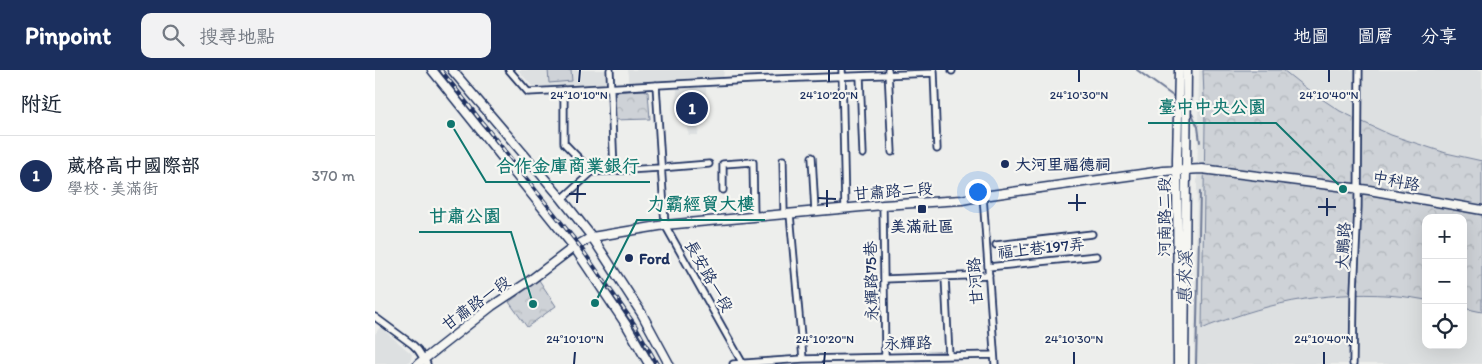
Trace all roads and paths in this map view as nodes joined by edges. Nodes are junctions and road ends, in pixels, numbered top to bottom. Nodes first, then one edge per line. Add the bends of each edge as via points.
1 (452, 70) edge
2 (509, 70) edge
3 (610, 70) edge
4 (1179, 70) edge
5 (1187, 70) edge
6 (1359, 70) edge
7 (437, 72) edge
8 (888, 72) edge
9 (934, 72) edge
10 (842, 73) edge
11 (860, 76) junction
12 (656, 85) junction
13 (611, 88) junction
14 (564, 90) junction
15 (937, 149) dead end
16 (892, 152) dead end
17 (863, 154) dead end
18 (812, 158) dead end
19 (783, 160) dead end
20 (709, 164) dead end
21 (661, 168) junction
22 (1181, 170) junction
23 (614, 171) junction
24 (592, 172) junction
25 (1358, 189) junction
26 (723, 190) dead end
27 (983, 196) junction
28 (562, 200) junction
29 (883, 205) junction
30 (845, 209) junction
31 (1482, 210) edge
32 (815, 212) junction
33 (787, 214) junction
34 (754, 217) junction
35 (665, 225) junction
36 (1092, 234) dead end
37 (592, 237) junction
38 (996, 245) dead end
39 (574, 247) junction
40 (1097, 256) dead end
41 (988, 267) junction
42 (989, 276) junction
43 (945, 277) junction
44 (884, 279) junction
45 (375, 317) edge
46 (994, 355) junction
47 (949, 356) junction
48 (885, 358) junction
49 (803, 359) junction
50 (423, 362) edge
51 (743, 363) edge
52 (649, 364) edge
53 (669, 364) edge
54 (733, 364) edge
55 (995, 364) edge
56 (1178, 364) edge
57 (1184, 364) edge
58 (1353, 364) edge

1 - 28 street
2 - 14 street via 528,92
3 - 13 street
4 - 22 street, 河南路二段
5 - 22 street, 河南路二段
6 - 25 street, 大鵬路
7 - 39 street
8 - 9 street
8 - 11 street
8 - 16 street
9 - 15 street
10 - 11 street
10 - 12 street
10 - 30 street
11 - 17 street
12 - 13 street
12 - 21 street, 長安路一段
13 - 14 street
13 - 23 street
14 - 24 street via 565,143
18 - 32 street
19 - 33 street
20 - 21 street
21 - 23 street
21 - 35 street, 長安路一段
22 - 25 street, 中科路 via 1202,169
22 - 27 street, 甘肅路二段
22 - 56 street, 河南路二段
22 - 57 street, 河南路二段
23 - 24 street
24 - 28 street
25 - 31 street, 中科路
25 - 58 street, 大鵬路
26 - 34 street via 723,164 753,162
27 - 29 street, 甘肅路二段
27 - 41 street, 甘河路
28 - 37 street
29 - 30 street, 甘肅路二段
29 - 44 street, 永輝路75巷
30 - 32 street, 甘肅路二段
32 - 33 street, 甘肅路二段
33 - 34 street, 甘肅路二段
33 - 49 street
34 - 35 street, 甘肅路二段
35 - 37 street, 甘肅路二段
35 - 51 street, 長安路一段
36 - 38 street
37 - 39 street, 甘肅路二段
37 - 53 street via 642,314
39 - 50 street, 甘肅路一段 via 492,306
39 - 52 street
40 - 41 street, 福上巷197弄
41 - 42 street, 甘河路
42 - 43 street
42 - 46 street, 甘河路
43 - 44 street
43 - 47 street
44 - 48 street, 永輝路75巷
45 - 50 street via 413,345
46 - 47 street, 永輝路
46 - 55 street, 甘河路
47 - 48 street, 永輝路
48 - 49 street, 永輝路
49 - 51 street, 永輝路
51 - 54 street, 永輝路

